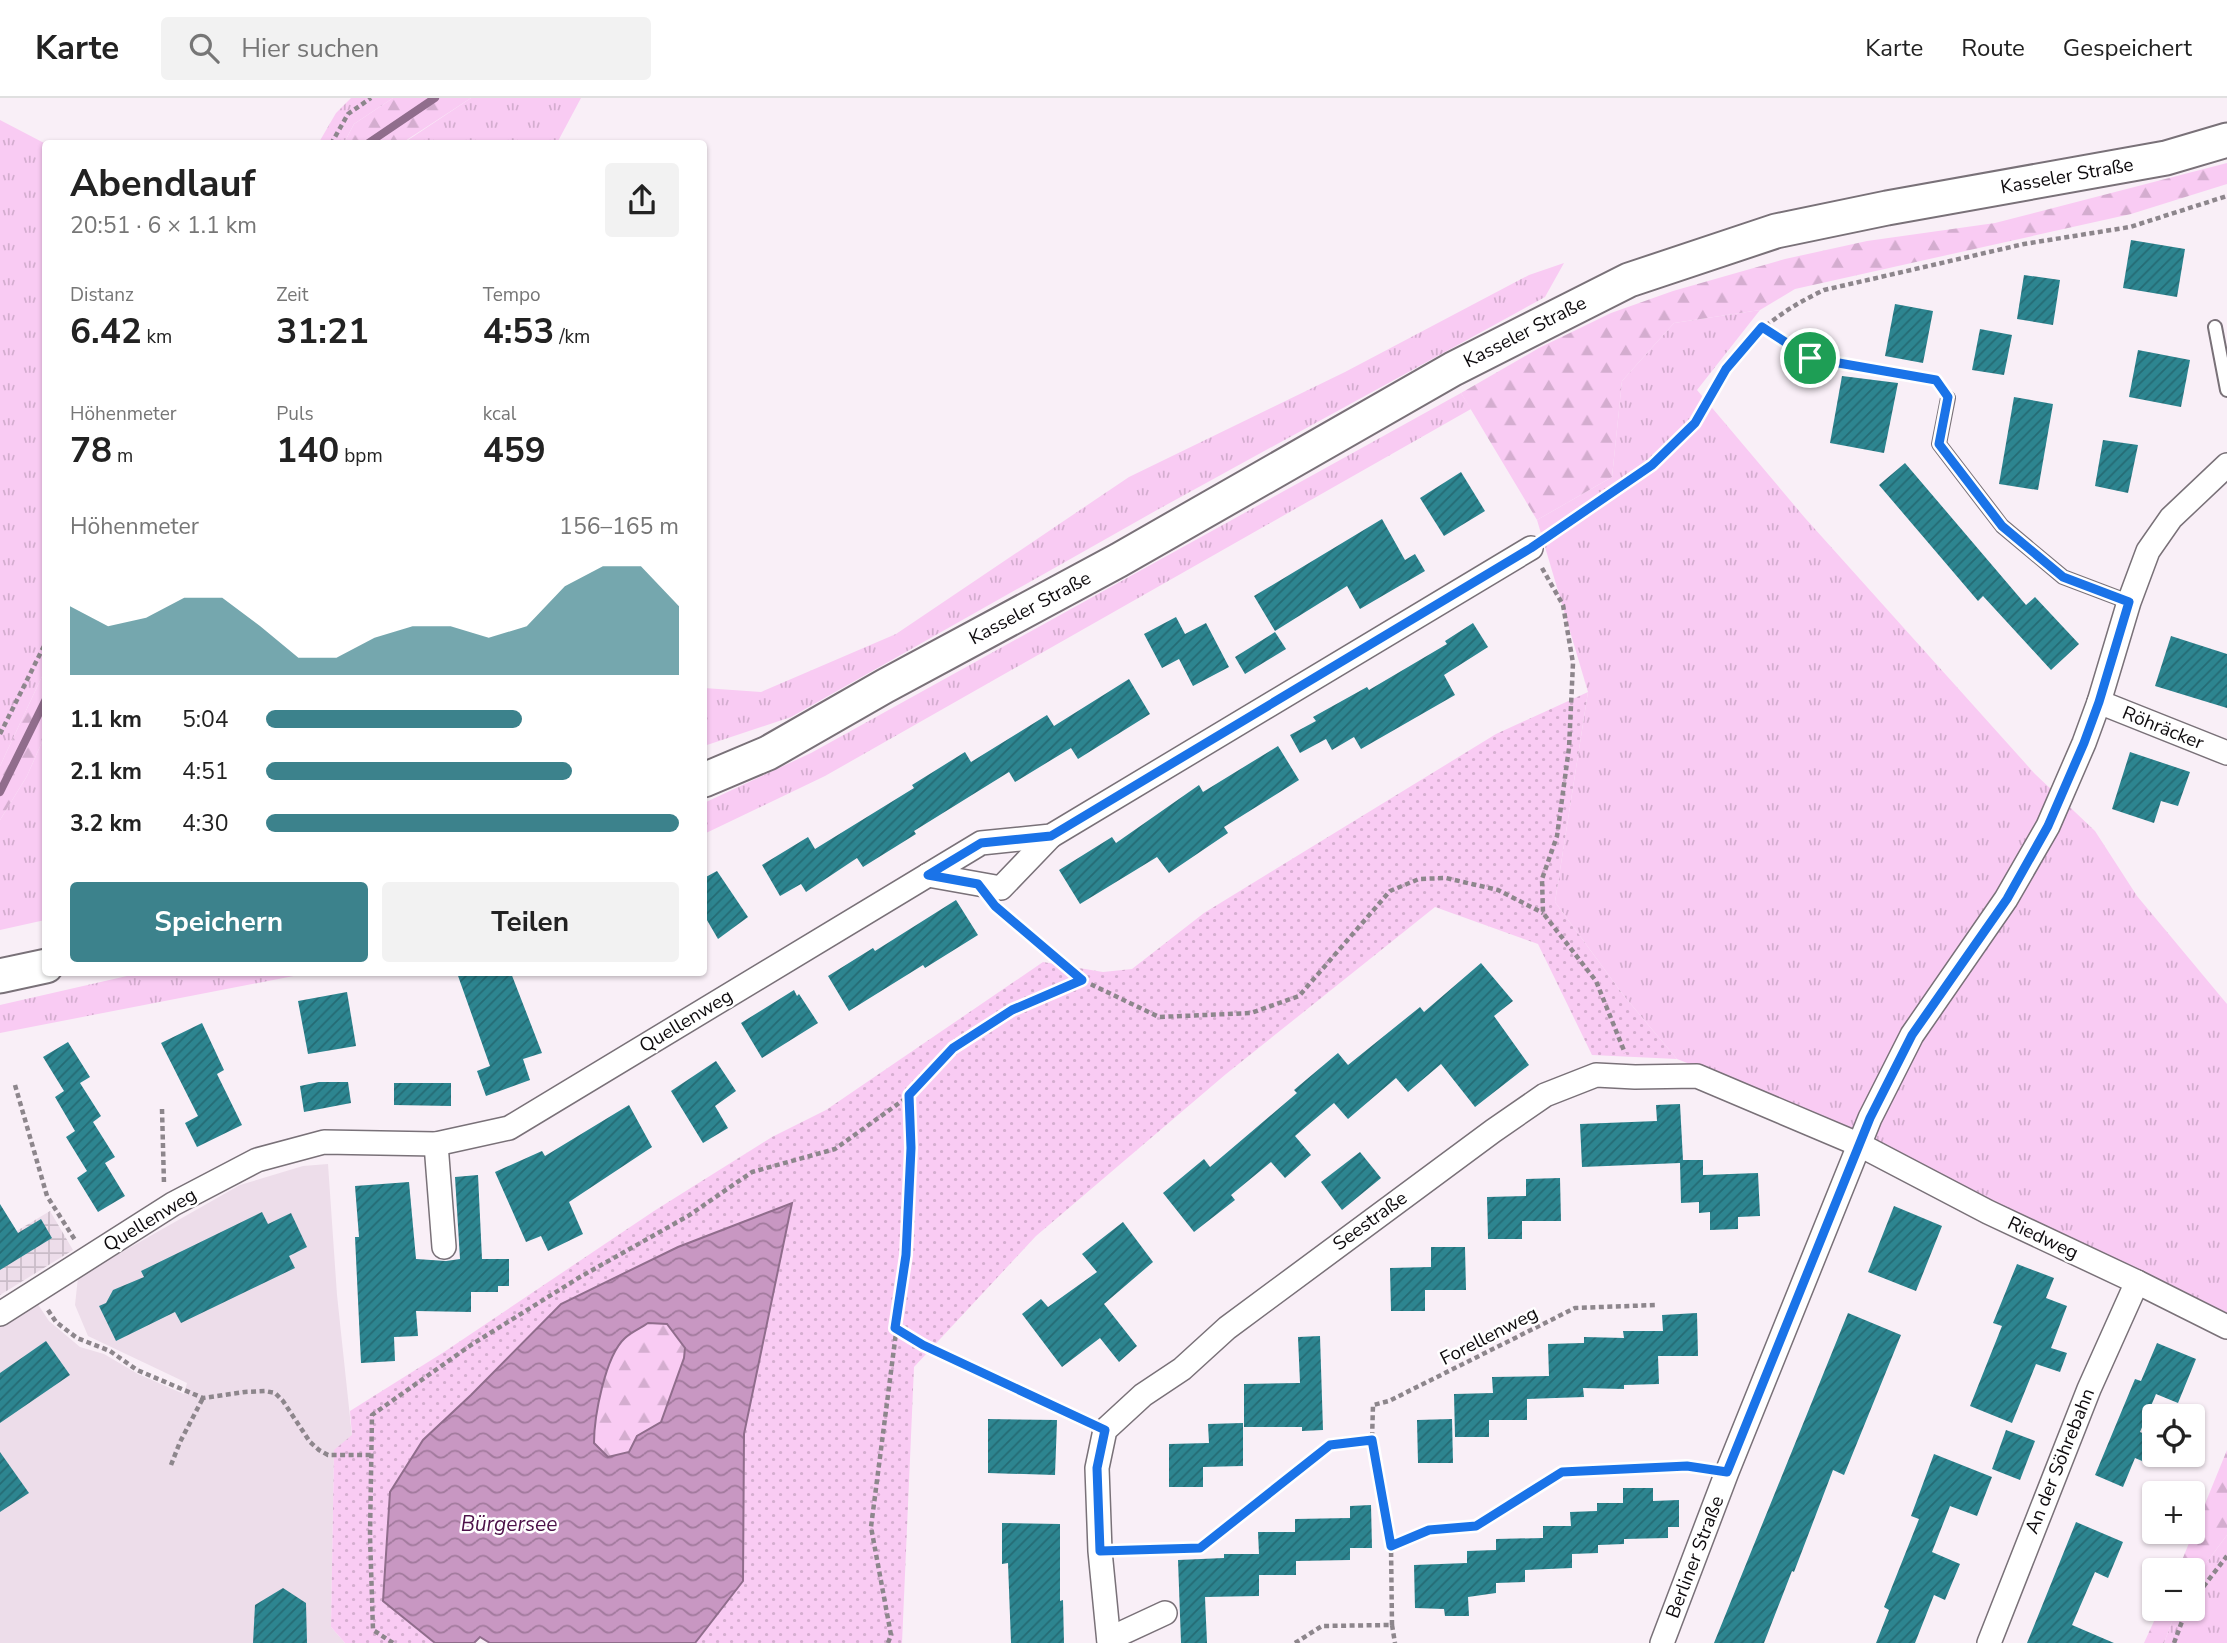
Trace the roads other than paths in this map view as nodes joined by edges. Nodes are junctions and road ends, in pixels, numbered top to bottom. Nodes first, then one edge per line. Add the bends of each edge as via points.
1 (2227, 140) edge
2 (2216, 327) dead end
3 (2227, 390) edge
4 (1948, 397) road end
5 (2227, 465) edge
6 (1531, 548) road end
7 (2129, 602) junction
8 (2099, 702) junction
9 (2227, 753) edge
10 (707, 779) edge
11 (1051, 836) junction
12 (928, 875) junction
13 (42, 967) edge
14 (0, 976) edge
15 (436, 1144) junction
16 (1860, 1145) junction
17 (444, 1247) dead end
18 (2137, 1282) junction
19 (0, 1314) edge
20 (2227, 1327) edge
21 (1165, 1613) dead end
22 (1109, 1641) edge
23 (1662, 1643) edge
24 (1989, 1643) edge

1 - 10 main road, Kasseler Straße via 2130,165 1776,231 1629,280 1453,369 1119,561 768,753
2 - 3 lane
4 - 7 lane via 1939,444 2002,526 2063,577
5 - 7 street, Berliner Straße via 2171,518 2148,551
6 - 11 street, Quellenweg
7 - 8 street, Berliner Straße
8 - 9 street, Röhräcker
8 - 16 street, Berliner Straße via 2048,826 2007,899 1912,1035
11 - 12 street, Quellenweg via 981,843
11 - 12 street, Quellenweg via 1001,888
12 - 15 street, Quellenweg via 509,1128
13 - 14 main road
15 - 17 street
15 - 19 street, Quellenweg via 324,1142 257,1160 173,1204
16 - 18 street, Riedweg
16 - 22 street, Seestraße via 1697,1076 1596,1075 1545,1095 1227,1328 1105,1430 1097,1468
16 - 23 street, Berliner Straße
18 - 20 street, Riedweg
18 - 24 street, An der Söhrebahn via 2089,1389
21 - 22 street

